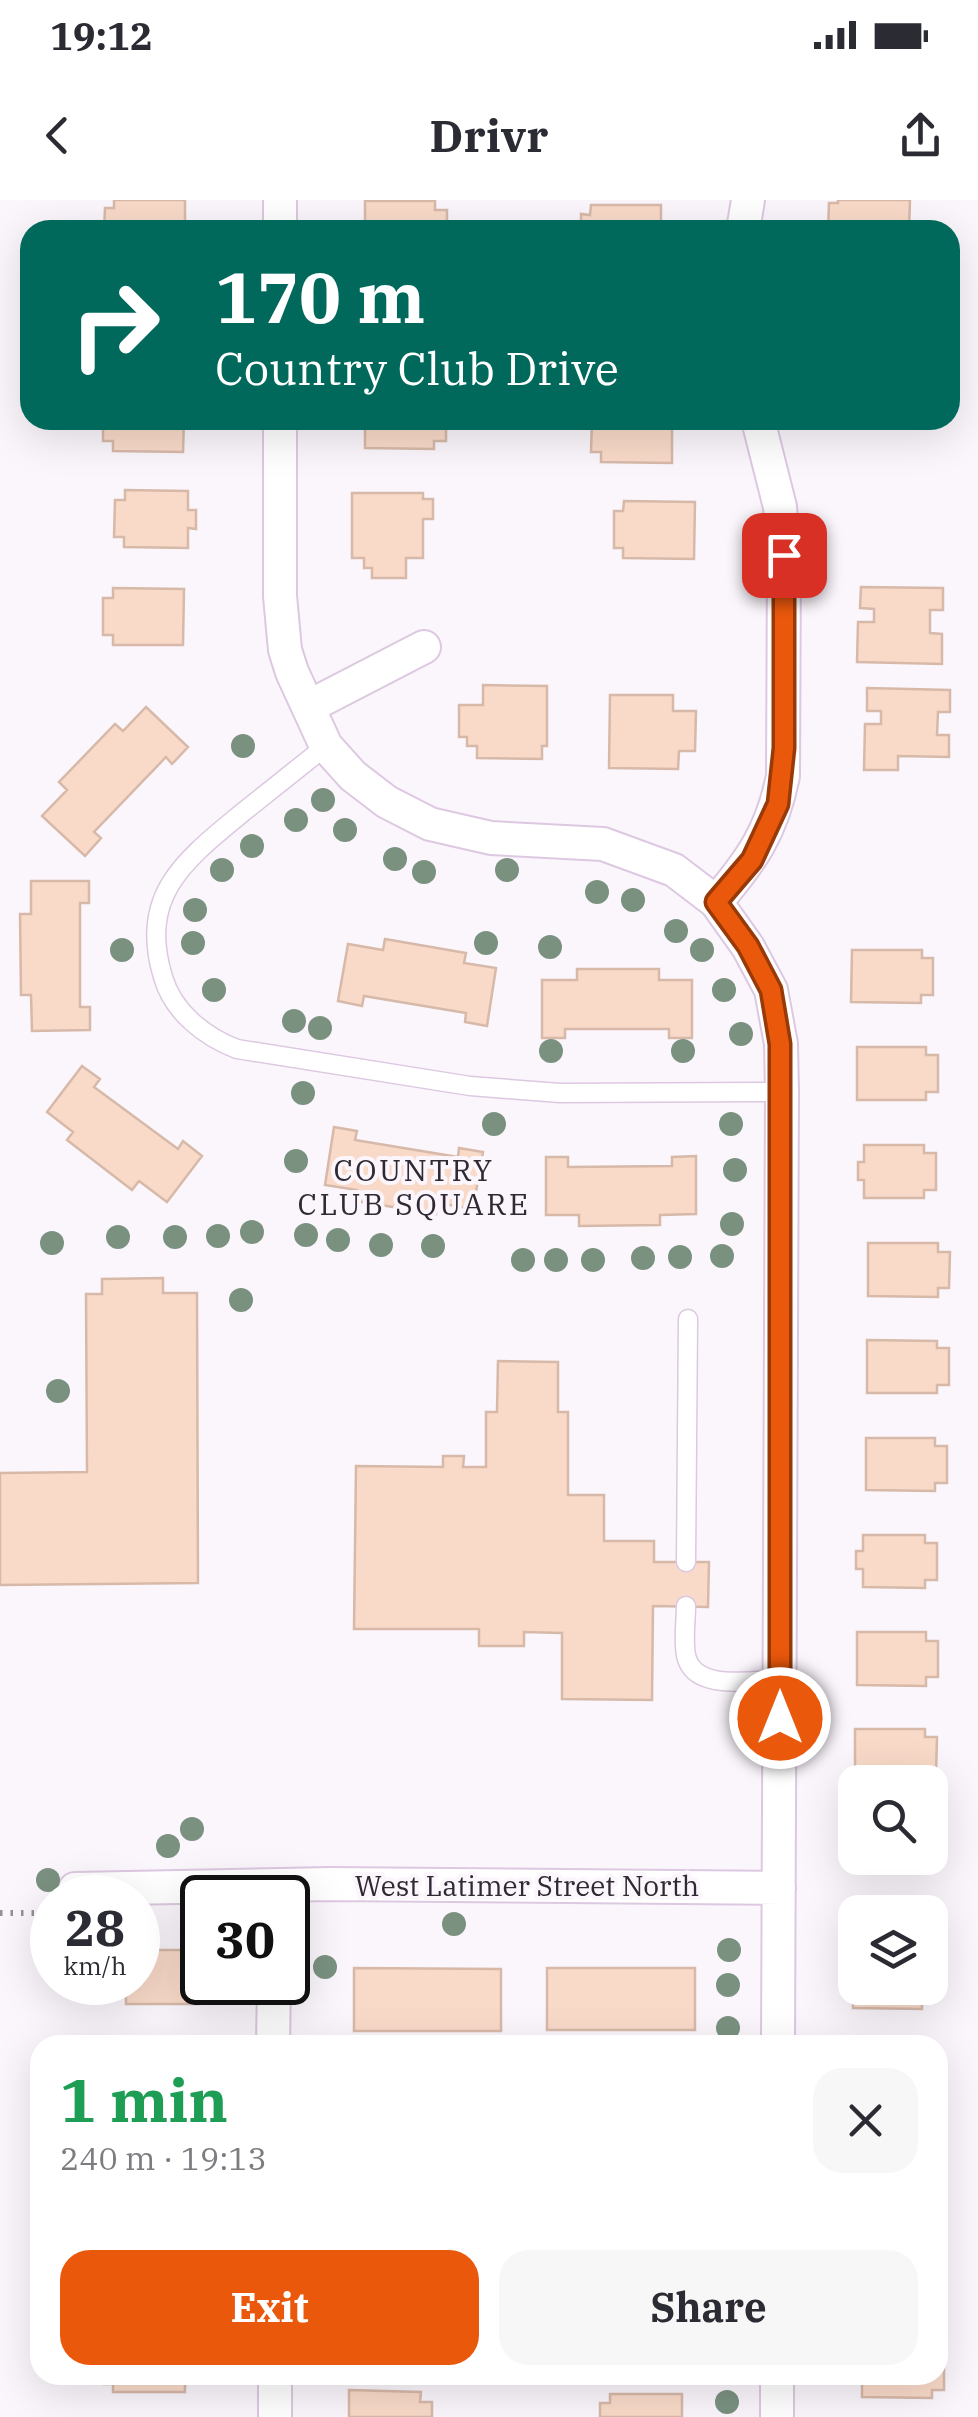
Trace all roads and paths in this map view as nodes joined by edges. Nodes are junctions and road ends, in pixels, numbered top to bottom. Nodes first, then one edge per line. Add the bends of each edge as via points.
1 (280, 430) edge
2 (761, 430) edge
3 (424, 647) dead end
4 (308, 707) junction
5 (326, 746) junction
6 (716, 902) junction
7 (782, 1092) junction
8 (688, 1318) dead end
9 (686, 1562) dead end
10 (686, 1606) dead end
11 (780, 1680) junction
12 (779, 1888) junction
13 (310, 1891) edge
14 (0, 1913) edge
15 (30, 1913) edge
16 (274, 2005) edge
17 (273, 2035) edge
18 (778, 2035) edge
19 (275, 2385) edge
20 (777, 2385) edge
21 (275, 2417) edge
22 (776, 2417) edge

1 - 4 street via 285,650
2 - 6 street via 784,555 783,776 766,835
3 - 4 street
4 - 5 street
5 - 6 street via 387,802 430,824 491,838 618,847 674,870
5 - 7 lane via 189,857 159,906 157,958 165,985 212,1040 470,1086 560,1093
6 - 7 street via 771,990
7 - 11 street
8 - 9 lane
10 - 11 lane via 690,1669 716,1680
11 - 12 street
12 - 13 street, West Latimer Street North
12 - 18 street
14 - 15 path
16 - 17 street
19 - 21 street
20 - 22 street

